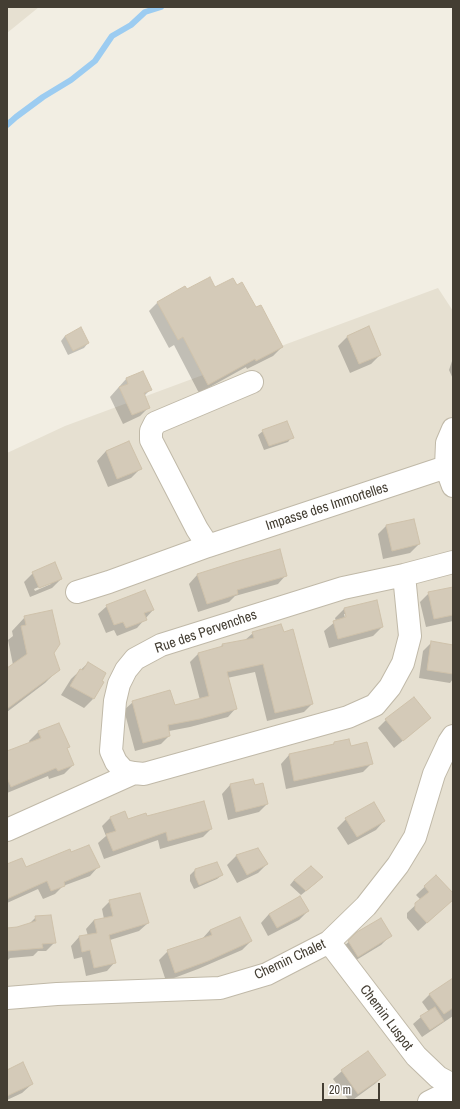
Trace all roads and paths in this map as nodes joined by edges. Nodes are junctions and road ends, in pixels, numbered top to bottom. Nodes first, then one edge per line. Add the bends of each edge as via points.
1 (252, 382) dead end
2 (453, 429) edge
3 (449, 477) edge
4 (208, 546) junction
5 (453, 562) edge
6 (404, 575) junction
7 (77, 592) dead end
8 (453, 736) edge
9 (134, 774) junction
10 (7, 830) edge
11 (329, 942) junction
12 (7, 998) edge
13 (453, 1085) edge
14 (453, 1090) edge
15 (429, 1102) edge

1 - 4 street via 155,424 151,431 151,440
2 - 3 street via 447,443
3 - 4 street, Impasse des Immortelles
4 - 7 street, Impasse des Immortelles
5 - 6 street, Rue des Pervenches
6 - 9 street via 410,636 403,663 390,687 375,705 348,717 144,774
6 - 9 street, Rue des Pervenches via 343,588 161,645 136,659 126,670 119,684 111,751 124,771
8 - 11 street, Chemin Chalet via 434,774 415,837 409,848 366,906
9 - 10 street
11 - 12 street, Chemin Chalet via 267,974 220,988
11 - 13 street, Chemin Luspot via 416,1056 438,1076
14 - 15 street

